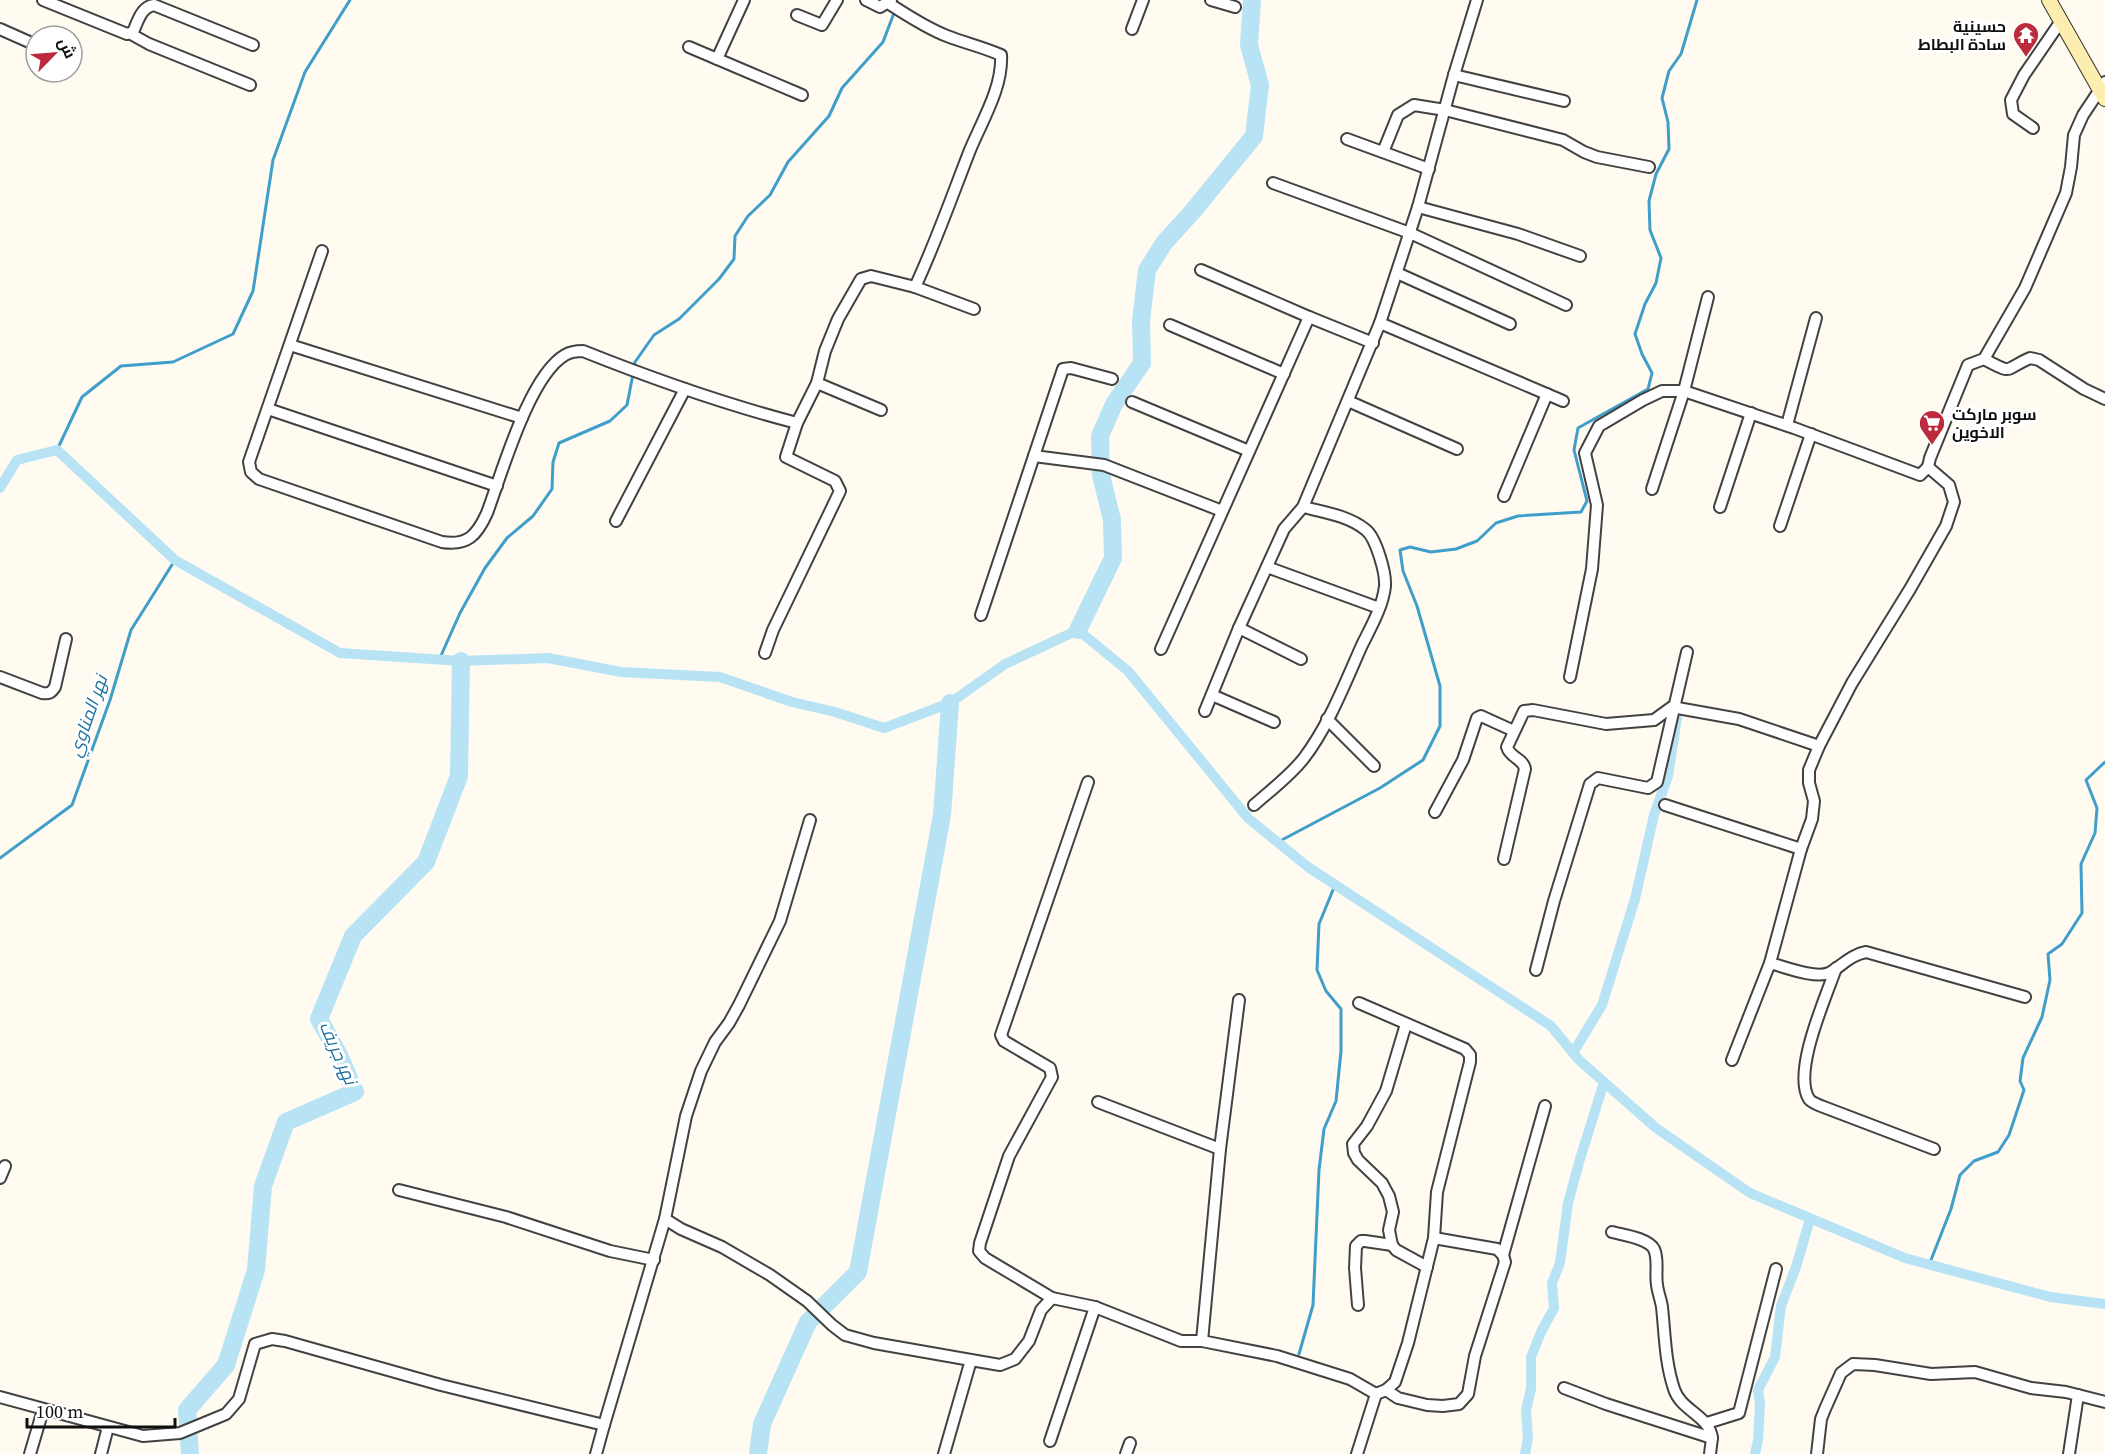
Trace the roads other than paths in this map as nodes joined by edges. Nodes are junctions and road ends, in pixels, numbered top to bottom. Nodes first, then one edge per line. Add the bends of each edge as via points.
1 (44, 0) edge
2 (744, 0) edge
3 (837, 0) edge
4 (866, 0) edge
5 (1143, 0) edge
6 (1211, 0) edge
7 (1477, 0) edge
8 (2049, 0) edge
9 (890, 2) edge
10 (1235, 8) dead end
11 (797, 15) dead end
12 (2061, 21) junction
13 (0, 29) edge
14 (1132, 29) dead end
15 (131, 34) junction
16 (24, 40) edge
17 (253, 45) dead end
18 (689, 47) dead end
19 (717, 59) junction
20 (1454, 75) junction
21 (250, 86) dead end
22 (2103, 90) edge
23 (802, 95) dead end
24 (1564, 102) dead end
25 (1445, 110) junction
26 (2033, 128) dead end
27 (1347, 139) dead end
28 (1383, 152) junction
29 (1649, 167) dead end
30 (1429, 169) junction
31 (1273, 183) dead end
32 (1418, 207) junction
33 (1410, 233) junction
34 (322, 251) dead end
35 (1580, 256) dead end
36 (1201, 270) dead end
37 (1397, 273) junction
38 (915, 287) junction
39 (1708, 297) dead end
40 (1566, 305) dead end
41 (974, 309) dead end
42 (1309, 317) junction
43 (1816, 318) dead end
44 (1380, 323) junction
45 (1510, 324) dead end
46 (1170, 325) dead end
47 (1372, 343) junction
48 (290, 345) junction
49 (1984, 359) junction
50 (1284, 374) junction
51 (1112, 379) dead end
52 (817, 383) junction
53 (685, 389) junction
54 (1684, 391) junction
55 (1547, 394) junction
56 (2105, 399) edge
57 (1348, 401) junction
58 (1563, 401) dead end
59 (1132, 402) dead end
60 (268, 408) junction
61 (881, 410) dead end
62 (1750, 413) junction
63 (522, 418) junction
64 (797, 423) junction
65 (1787, 425) junction
66 (1811, 434) junction
67 (1457, 449) dead end
68 (1249, 451) junction
69 (1034, 456) junction
70 (1928, 467) junction
71 (497, 486) junction
72 (1652, 489) dead end
73 (1504, 496) dead end
74 (1303, 507) junction
75 (1720, 507) dead end
76 (1222, 511) junction
77 (616, 521) dead end
78 (1780, 526) dead end
79 (1267, 567) junction
80 (1379, 608) junction
81 (981, 615) dead end
82 (1239, 628) junction
83 (66, 639) dead end
84 (1161, 648) dead end
85 (1687, 652) dead end
86 (765, 653) dead end
87 (1301, 659) dead end
88 (0, 677) edge
89 (1570, 677) dead end
90 (1212, 694) junction
91 (1672, 708) junction
92 (1205, 711) dead end
93 (1327, 719) junction
94 (1274, 722) dead end
95 (1514, 731) junction
96 (1819, 746) junction
97 (1374, 765) dead end
98 (1088, 782) dead end
99 (1254, 804) dead end
100 (1665, 805) dead end
101 (1435, 812) dead end
102 (810, 820) dead end
103 (1801, 849) junction
104 (1504, 860) dead end
105 (1770, 963) junction
106 (1836, 968) junction
107 (1536, 970) dead end
108 (2025, 997) dead end
109 (1239, 1000) dead end
110 (1359, 1004) dead end
111 (1406, 1024) junction
112 (1732, 1060) dead end
113 (1098, 1102) dead end
114 (1545, 1106) dead end
115 (1220, 1149) junction
116 (1934, 1149) dead end
117 (5, 1166) dead end
118 (0, 1178) edge
119 (399, 1190) dead end
120 (665, 1219) junction
121 (1612, 1232) dead end
122 (1434, 1238) junction
123 (1392, 1245) junction
124 (1503, 1255) junction
125 (654, 1260) junction
126 (1427, 1267) junction
127 (1776, 1269) dead end
128 (1052, 1298) junction
129 (1358, 1305) dead end
130 (1095, 1307) junction
131 (1202, 1341) junction
132 (971, 1359) junction
133 (1564, 1388) dead end
134 (1381, 1392) junction
135 (2078, 1395) junction
136 (0, 1397) edge
137 (2105, 1402) edge
138 (43, 1410) junction
139 (1707, 1423) junction
140 (604, 1425) junction
141 (108, 1427) junction
142 (1712, 1438) junction
143 (1050, 1441) dead end
144 (1130, 1443) dead end
145 (1359, 1453) edge
146 (30, 1454) edge
147 (101, 1454) edge
148 (596, 1454) edge
149 (944, 1454) edge
150 (1126, 1454) edge
151 (1710, 1454) edge
152 (1817, 1454) edge
153 (2069, 1454) edge

1 - 15 street
2 - 19 street
3 - 11 street via 822,25
4 - 9 street via 880,7
5 - 14 street
6 - 10 street
7 - 20 street
8 - 12 main road
9 - 38 street via 914,20 947,36 1001,55 1002,68 989,106
12 - 22 main road
12 - 26 street via 2011,100 2013,114
13 - 16 street
15 - 17 street via 143,11 154,5
15 - 21 street
18 - 19 street
19 - 23 street
20 - 24 street
20 - 25 street
22 - 49 street via 2083,115 2074,135 2066,193 2051,230 2025,288
25 - 28 street via 1414,105 1406,108 1398,115
25 - 29 street via 1563,140 1597,157
25 - 30 street
27 - 28 street
28 - 30 street
30 - 32 street
31 - 33 street
32 - 33 street
32 - 35 street via 1518,234
33 - 37 street
33 - 40 street
34 - 48 street
36 - 42 street
37 - 44 street
37 - 45 street
38 - 41 street
38 - 52 street via 871,276 861,279 825,351
39 - 54 street
42 - 47 street
42 - 50 street
43 - 65 street
44 - 47 street
44 - 55 street
46 - 50 street
47 - 57 street
48 - 60 street
48 - 63 street
49 - 56 street via 2005,370 2030,358 2039,360
49 - 70 street via 1968,365
50 - 68 street
51 - 69 street via 1063,369
52 - 61 street
52 - 64 street
53 - 63 street via 583,351 566,355 552,366
53 - 64 street
53 - 77 street
54 - 62 street
54 - 72 street
54 - 89 street via 1662,391 1599,426 1585,453 1597,506 1592,569
55 - 58 street
55 - 73 street
57 - 67 street
57 - 74 street
59 - 68 street
60 - 71 street
60 - 71 street via 249,462 251,472 259,479 431,538 452,544 467,541 479,531
62 - 65 street
62 - 75 street
63 - 71 street
64 - 86 street via 786,457 835,481 840,491
65 - 66 street
66 - 70 street via 1920,475
66 - 78 street
68 - 76 street
69 - 76 street via 1104,465
69 - 81 street
70 - 96 street via 1949,485 1954,502 1946,526
74 - 79 street via 1284,529
74 - 80 street via 1342,517 1368,531 1380,558 1385,585
76 - 84 street
79 - 80 street
79 - 82 street
80 - 93 street
82 - 87 street
82 - 90 street
83 - 88 street via 52,692 42,693
85 - 91 street
90 - 92 street
90 - 94 street
91 - 95 street via 1654,720 1606,724 1529,710 1521,715
91 - 96 street via 1739,719
91 - 107 street via 1653,786 1598,778 1590,784
93 - 97 street
93 - 99 street via 1304,758
95 - 101 street via 1476,718 1463,760
95 - 104 street via 1508,751 1526,769
96 - 103 street via 1809,770 1814,801
98 - 128 street via 1001,1035 1004,1041 1050,1068 1052,1077 1009,1156 979,1251
100 - 103 street
102 - 120 street via 780,921 740,1005 701,1071 686,1116
103 - 105 street
105 - 106 street via 1819,976
105 - 112 street
106 - 108 street via 1850,957 1866,952
106 - 116 street via 1805,1059 1804,1081 1809,1098
109 - 115 street
110 - 111 street
111 - 122 street via 1465,1049 1470,1055 1437,1192
111 - 123 street via 1386,1091 1353,1144 1358,1160 1382,1183 1389,1196 1393,1212 1389,1230
113 - 115 street
114 - 124 street
115 - 131 street
117 - 118 street
119 - 125 street
120 - 125 street
120 - 132 street via 760,1269 807,1301 845,1335
121 - 139 street via 1649,1243 1654,1249 1666,1360 1674,1392
122 - 124 street via 1497,1249
122 - 126 street
123 - 126 street
123 - 129 street via 1362,1241 1356,1246
124 - 134 street via 1505,1262 1475,1356 1468,1394 1460,1404 1427,1405
125 - 140 street
126 - 134 street via 1398,1374 1395,1382
127 - 139 street via 1739,1413
128 - 130 street
128 - 132 street via 1041,1310 1029,1341 1015,1359 1000,1365
130 - 131 street via 1181,1341
130 - 143 street
131 - 134 street via 1277,1356
132 - 149 street
133 - 142 street
134 - 145 street
135 - 137 street
135 - 152 street via 2031,1388 1975,1372 1931,1374 1853,1364 1841,1373 1825,1409
135 - 153 street
136 - 138 street
138 - 141 street
138 - 146 street
139 - 142 street
140 - 141 street via 272,1339 255,1344 238,1399 217,1419 180,1433 143,1436
140 - 148 street
141 - 147 street
142 - 151 street
144 - 150 street

